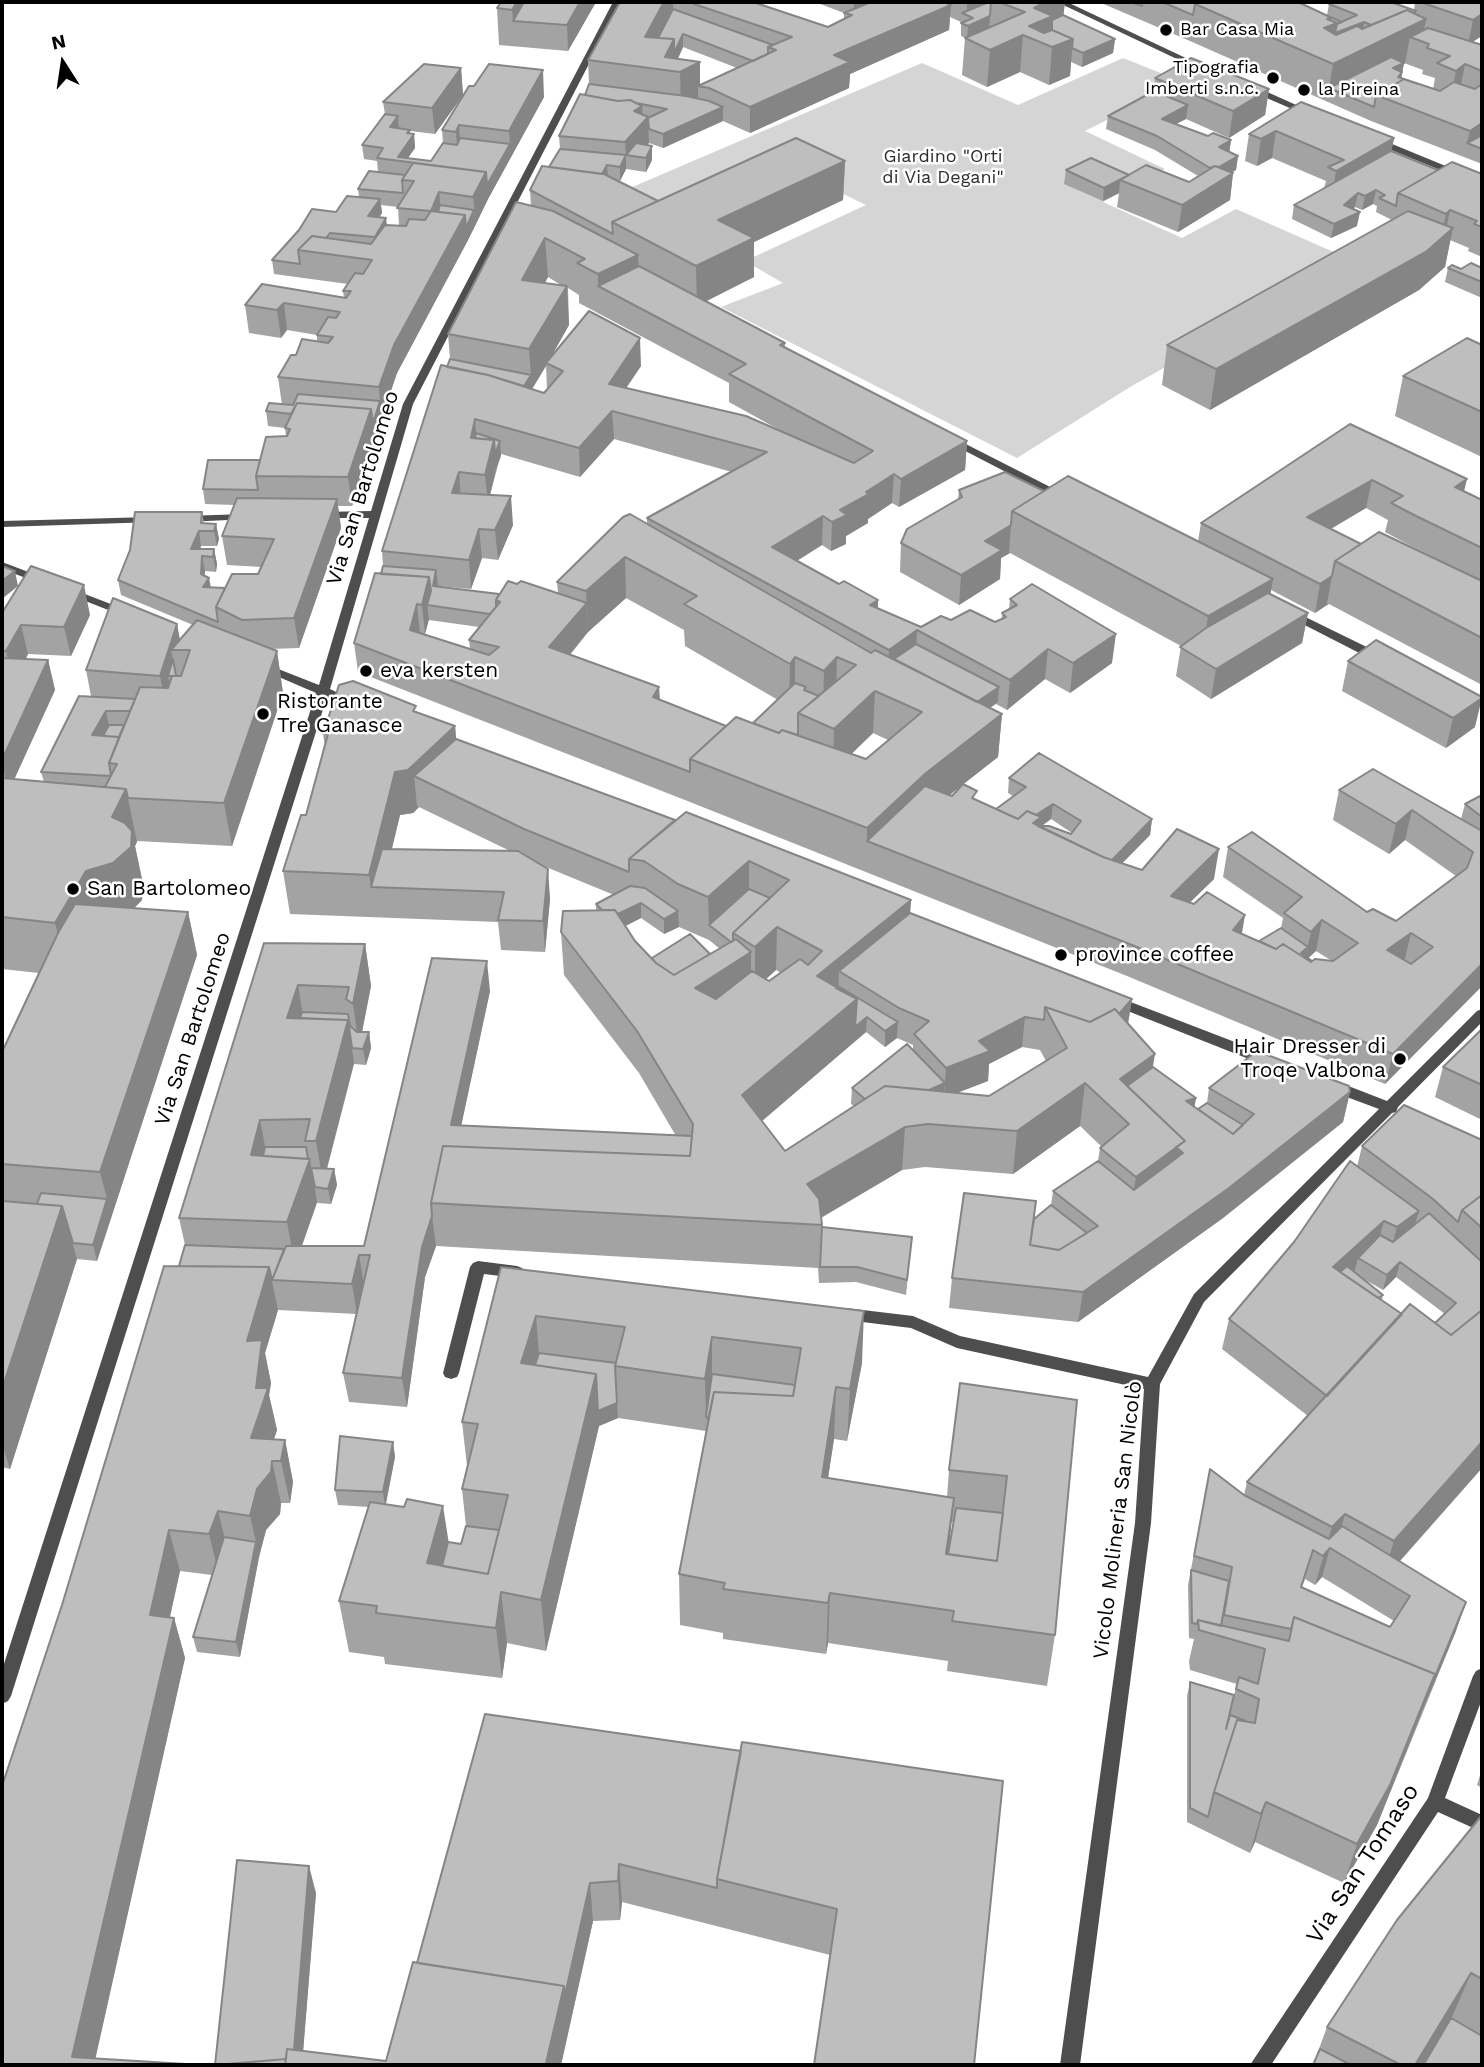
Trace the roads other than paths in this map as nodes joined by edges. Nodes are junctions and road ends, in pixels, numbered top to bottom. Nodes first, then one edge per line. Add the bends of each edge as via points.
1 (617, 2) edge
2 (1061, 2) edge
3 (1212, 72) edge
4 (1237, 82) edge
5 (1323, 118) edge
6 (1372, 139) edge
7 (1482, 184) edge
8 (505, 213) junction
9 (518, 219) edge
10 (938, 434) edge
11 (1074, 503) edge
12 (376, 514) junction
13 (307, 516) edge
14 (265, 517) edge
15 (2, 524) edge
16 (2, 565) edge
17 (1272, 604) edge
18 (143, 621) edge
19 (1383, 660) edge
20 (246, 661) edge
21 (323, 691) junction
22 (362, 706) edge
23 (1104, 997) edge
24 (1482, 1014) edge
25 (1287, 1068) edge
26 (1326, 1083) edge
27 (1391, 1108) junction
28 (532, 1274) edge
29 (831, 1312) edge
30 (450, 1373) dead end
31 (1152, 1384) junction
32 (1482, 1676) edge
33 (2, 1696) edge
34 (1435, 1802) junction
35 (1482, 1824) edge
36 (1070, 2065) edge
37 (1260, 2065) edge

1 - 8 street, Via San Bartolomeo
2 - 3 street
4 - 5 street
6 - 7 street
8 - 9 street
8 - 12 street, Via San Bartolomeo via 408,404
10 - 11 street
12 - 13 street
12 - 21 street, Via San Bartolomeo
14 - 15 street
16 - 18 street
17 - 19 street
20 - 21 street
21 - 22 street
21 - 33 street, Via San Bartolomeo
23 - 25 street
24 - 27 street, Vicolo Molineria San Nicolò
26 - 27 street
27 - 31 street, Vicolo Molineria San Nicolò via 1199,1298
28 - 30 street via 478,1267
29 - 31 street via 913,1322 957,1342
31 - 36 street, Vicolo Molineria San Nicolò via 1143,1523
32 - 34 street, Via San Tomaso
34 - 35 street
34 - 37 street, Via San Tomaso

